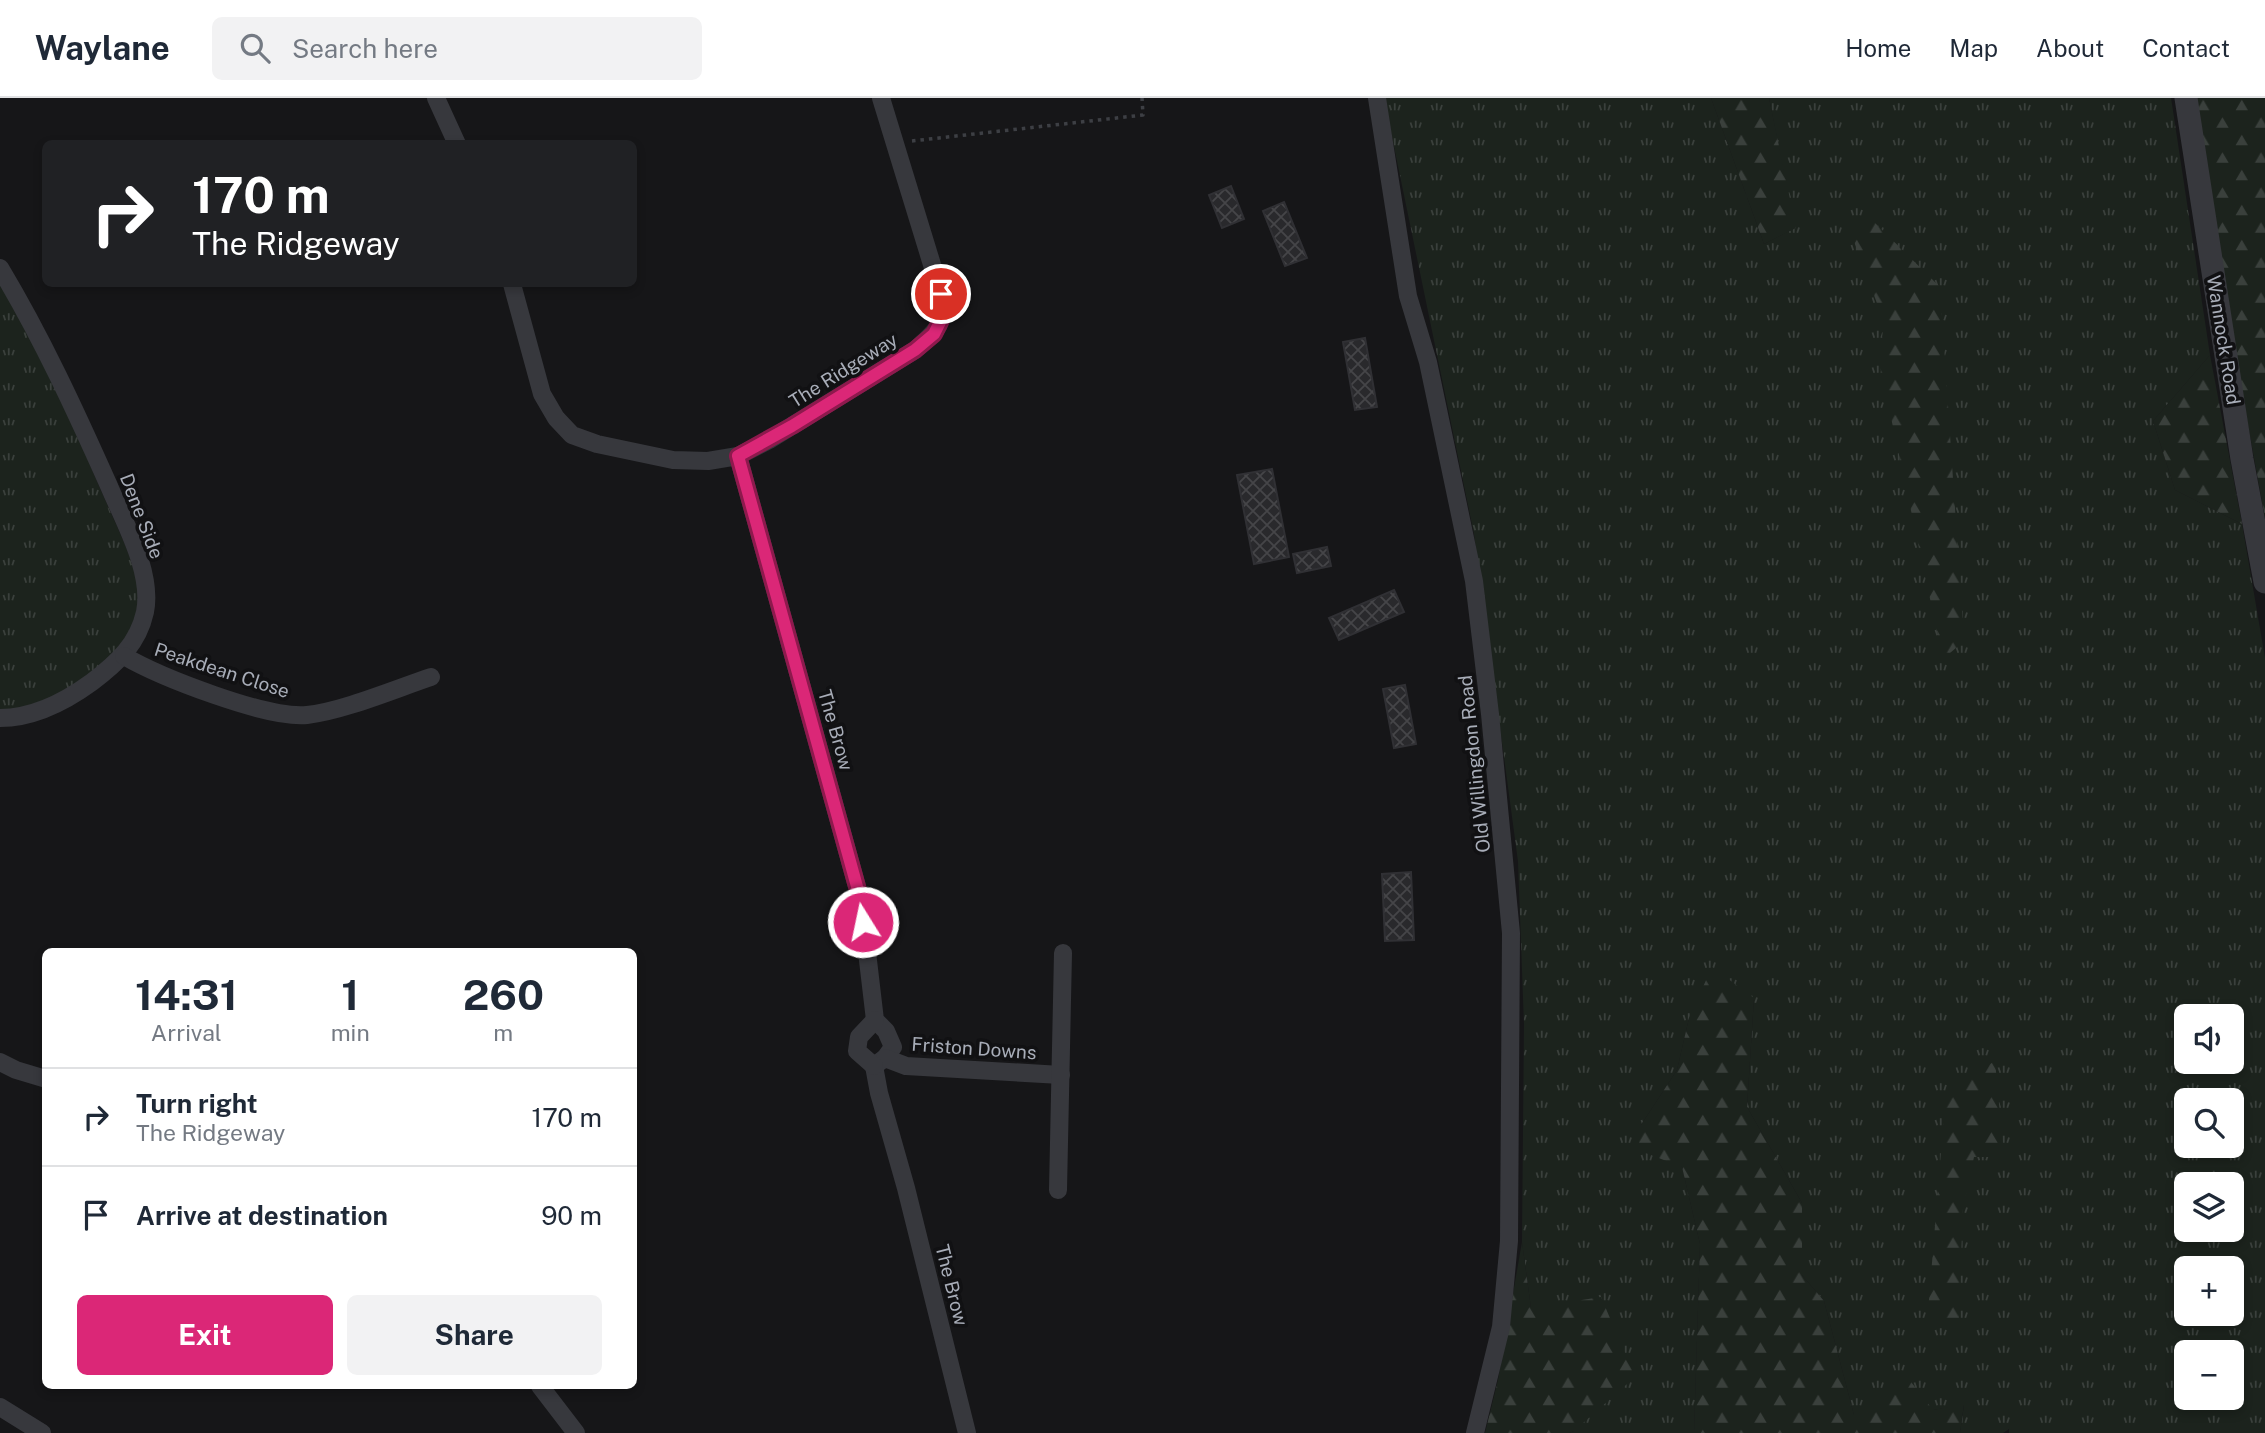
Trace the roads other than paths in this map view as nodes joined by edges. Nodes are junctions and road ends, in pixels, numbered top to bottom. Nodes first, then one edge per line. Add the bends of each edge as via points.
1 (436, 98) edge
2 (881, 98) edge
3 (1377, 98) edge
4 (2186, 98) edge
5 (455, 140) edge
6 (0, 268) edge
7 (513, 287) edge
8 (738, 456) junction
9 (2265, 582) edge
10 (124, 656) junction
11 (430, 677) dead end
12 (0, 718) edge
13 (1063, 953) dead end
14 (874, 1020) junction
15 (0, 1062) edge
16 (880, 1062) junction
17 (1061, 1075) junction
18 (42, 1078) edge
19 (1058, 1190) dead end
20 (542, 1389) edge
21 (0, 1407) edge
22 (42, 1433) edge
23 (576, 1433) edge
24 (967, 1433) edge
25 (1475, 1433) edge

1 - 5 street
2 - 8 street, The Ridgeway via 941,294 943,316 934,334 915,350
3 - 25 street, Old Willingdon Road via 1408,296 1428,362 1474,581 1511,933 1509,1241 1501,1327
4 - 9 street, Wannock Road
6 - 10 street, Dene Side via 80,420 136,550 146,586 145,612
7 - 8 street via 542,394 572,435 673,460
8 - 14 street, The Brow via 861,901
10 - 11 street, Peakdean Close via 145,669 211,692 279,713 305,715
10 - 12 street, Dene Side via 73,696 41,711
13 - 17 street, Friston Downs
14 - 16 street, The Brow via 893,1047
14 - 16 street, The Brow via 859,1037 857,1051
15 - 18 street
16 - 17 street, Friston Downs
16 - 24 street, The Brow via 879,1093
17 - 19 street, Friston Downs
20 - 23 street
21 - 22 street

